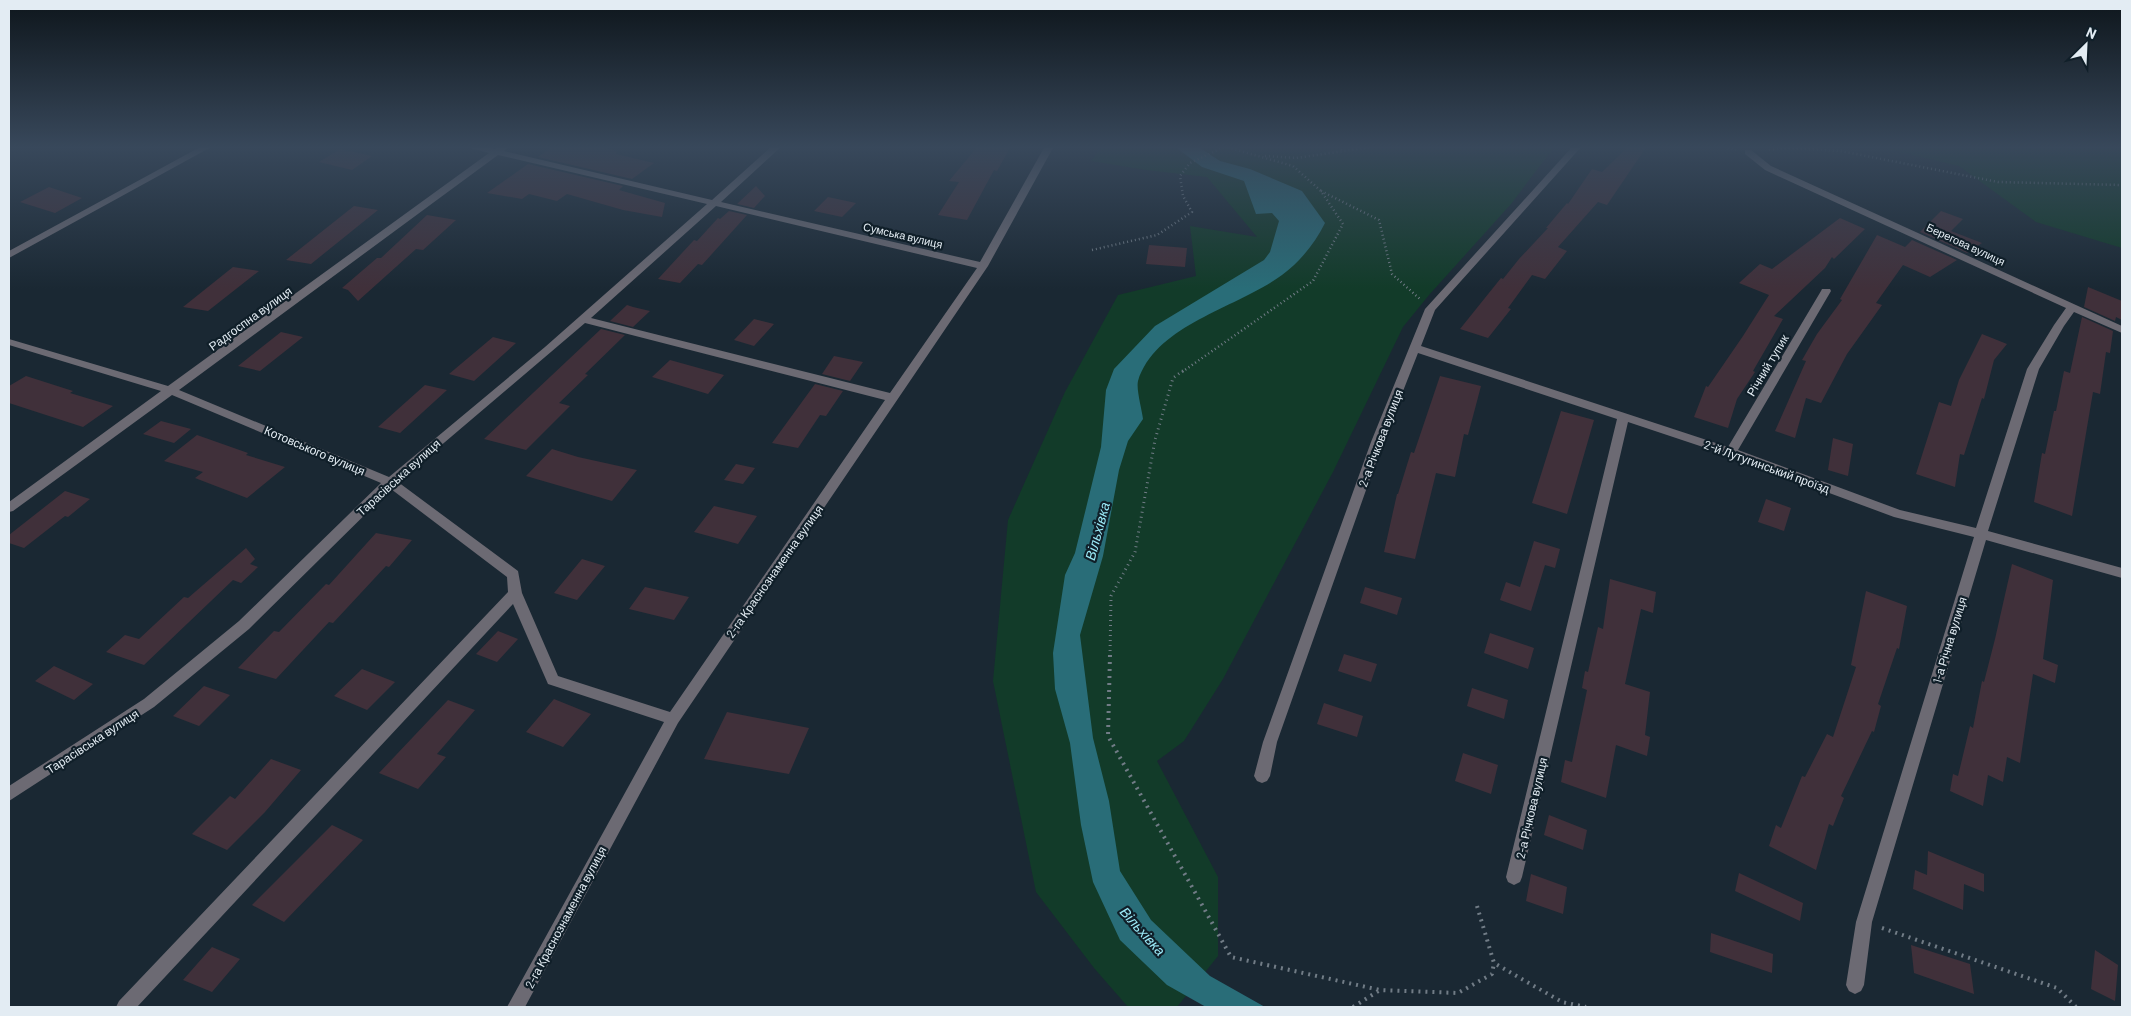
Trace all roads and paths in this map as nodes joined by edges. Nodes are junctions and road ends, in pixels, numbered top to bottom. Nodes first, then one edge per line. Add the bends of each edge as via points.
1 (122, 193) edge
2 (441, 193) edge
3 (677, 193) edge
4 (726, 193) edge
5 (1024, 193) edge
6 (1183, 193) edge
7 (1323, 193) edge
8 (1326, 193) edge
9 (1535, 193) edge
10 (1824, 193) edge
11 (715, 203) junction
12 (1092, 250) dead end
13 (9, 255) edge
14 (983, 266) junction
15 (1826, 292) dead end
16 (2073, 307) junction
17 (1430, 308) junction
18 (584, 319) junction
19 (2122, 330) edge
20 (9, 342) edge
21 (1415, 348) junction
22 (172, 391) junction
23 (893, 398) junction
24 (1624, 418) junction
25 (1731, 452) junction
26 (390, 482) junction
27 (9, 508) edge
28 (1981, 534) junction
29 (2122, 573) edge
30 (515, 593) junction
31 (673, 719) junction
32 (1262, 776) dead end
33 (9, 794) edge
34 (1514, 877) dead end
35 (1477, 906) dead end
36 (1864, 922) junction
37 (1494, 963) junction
38 (1855, 985) dead end
39 (1380, 990) junction
40 (125, 1007) edge
41 (516, 1007) edge
42 (1353, 1007) edge
43 (1586, 1007) edge
44 (2076, 1007) edge

1 - 13 street
2 - 22 street, Радгоспна вулиця
3 - 11 street, Сумська вулиця
4 - 11 street, Тарасівська вулиця
5 - 14 street, 2-га Краснознаменна вулиця
6 - 12 path via 1192,212 1157,235
7 - 39 path via 1343,224 1313,281 1173,378 1155,440 1135,552 1111,596 1108,736 1231,957
8 - 17 path via 1379,220 1392,274
9 - 17 street, 2-а Річкова вулиця
10 - 16 street, Берегова вулиця
11 - 14 street, Сумська вулиця
11 - 18 street, Тарасівська вулиця
14 - 23 street, 2-га Краснознаменна вулиця
15 - 25 street, Річний тупик
16 - 19 street, Берегова вулиця
16 - 28 street, 1-а Річна вулиця via 2033,369
17 - 21 street, 2-а Річкова вулиця
18 - 23 street
18 - 26 street, Тарасівська вулиця
20 - 22 street, Котовського вулиця
21 - 24 street, 2-й Лутугинський проїзд
21 - 32 street, 2-а Річкова вулиця via 1377,442 1286,695
22 - 26 street, Котовського вулиця
22 - 27 street, Радгоспна вулиця
23 - 31 street, 2-га Краснознаменна вулиця
24 - 25 street, 2-й Лутугинський проїзд
24 - 34 street, 2-а Річкова вулиця
25 - 28 street, 2-й Лутугинський проїзд via 1898,514
26 - 30 street, Котовського вулиця via 513,574
26 - 33 street, Тарасівська вулиця via 244,625 150,703
28 - 29 street, 2-й Лутугинський проїзд
28 - 36 street, 1-а Річна вулиця
30 - 31 street, Котовського вулиця via 553,680
30 - 40 street
31 - 41 street, 2-га Краснознаменна вулиця
35 - 37 path
36 - 38 street, 1-а Річна вулиця
36 - 44 path via 2057,988
37 - 39 path via 1492,974 1458,993
37 - 43 path via 1562,1002
39 - 42 path

